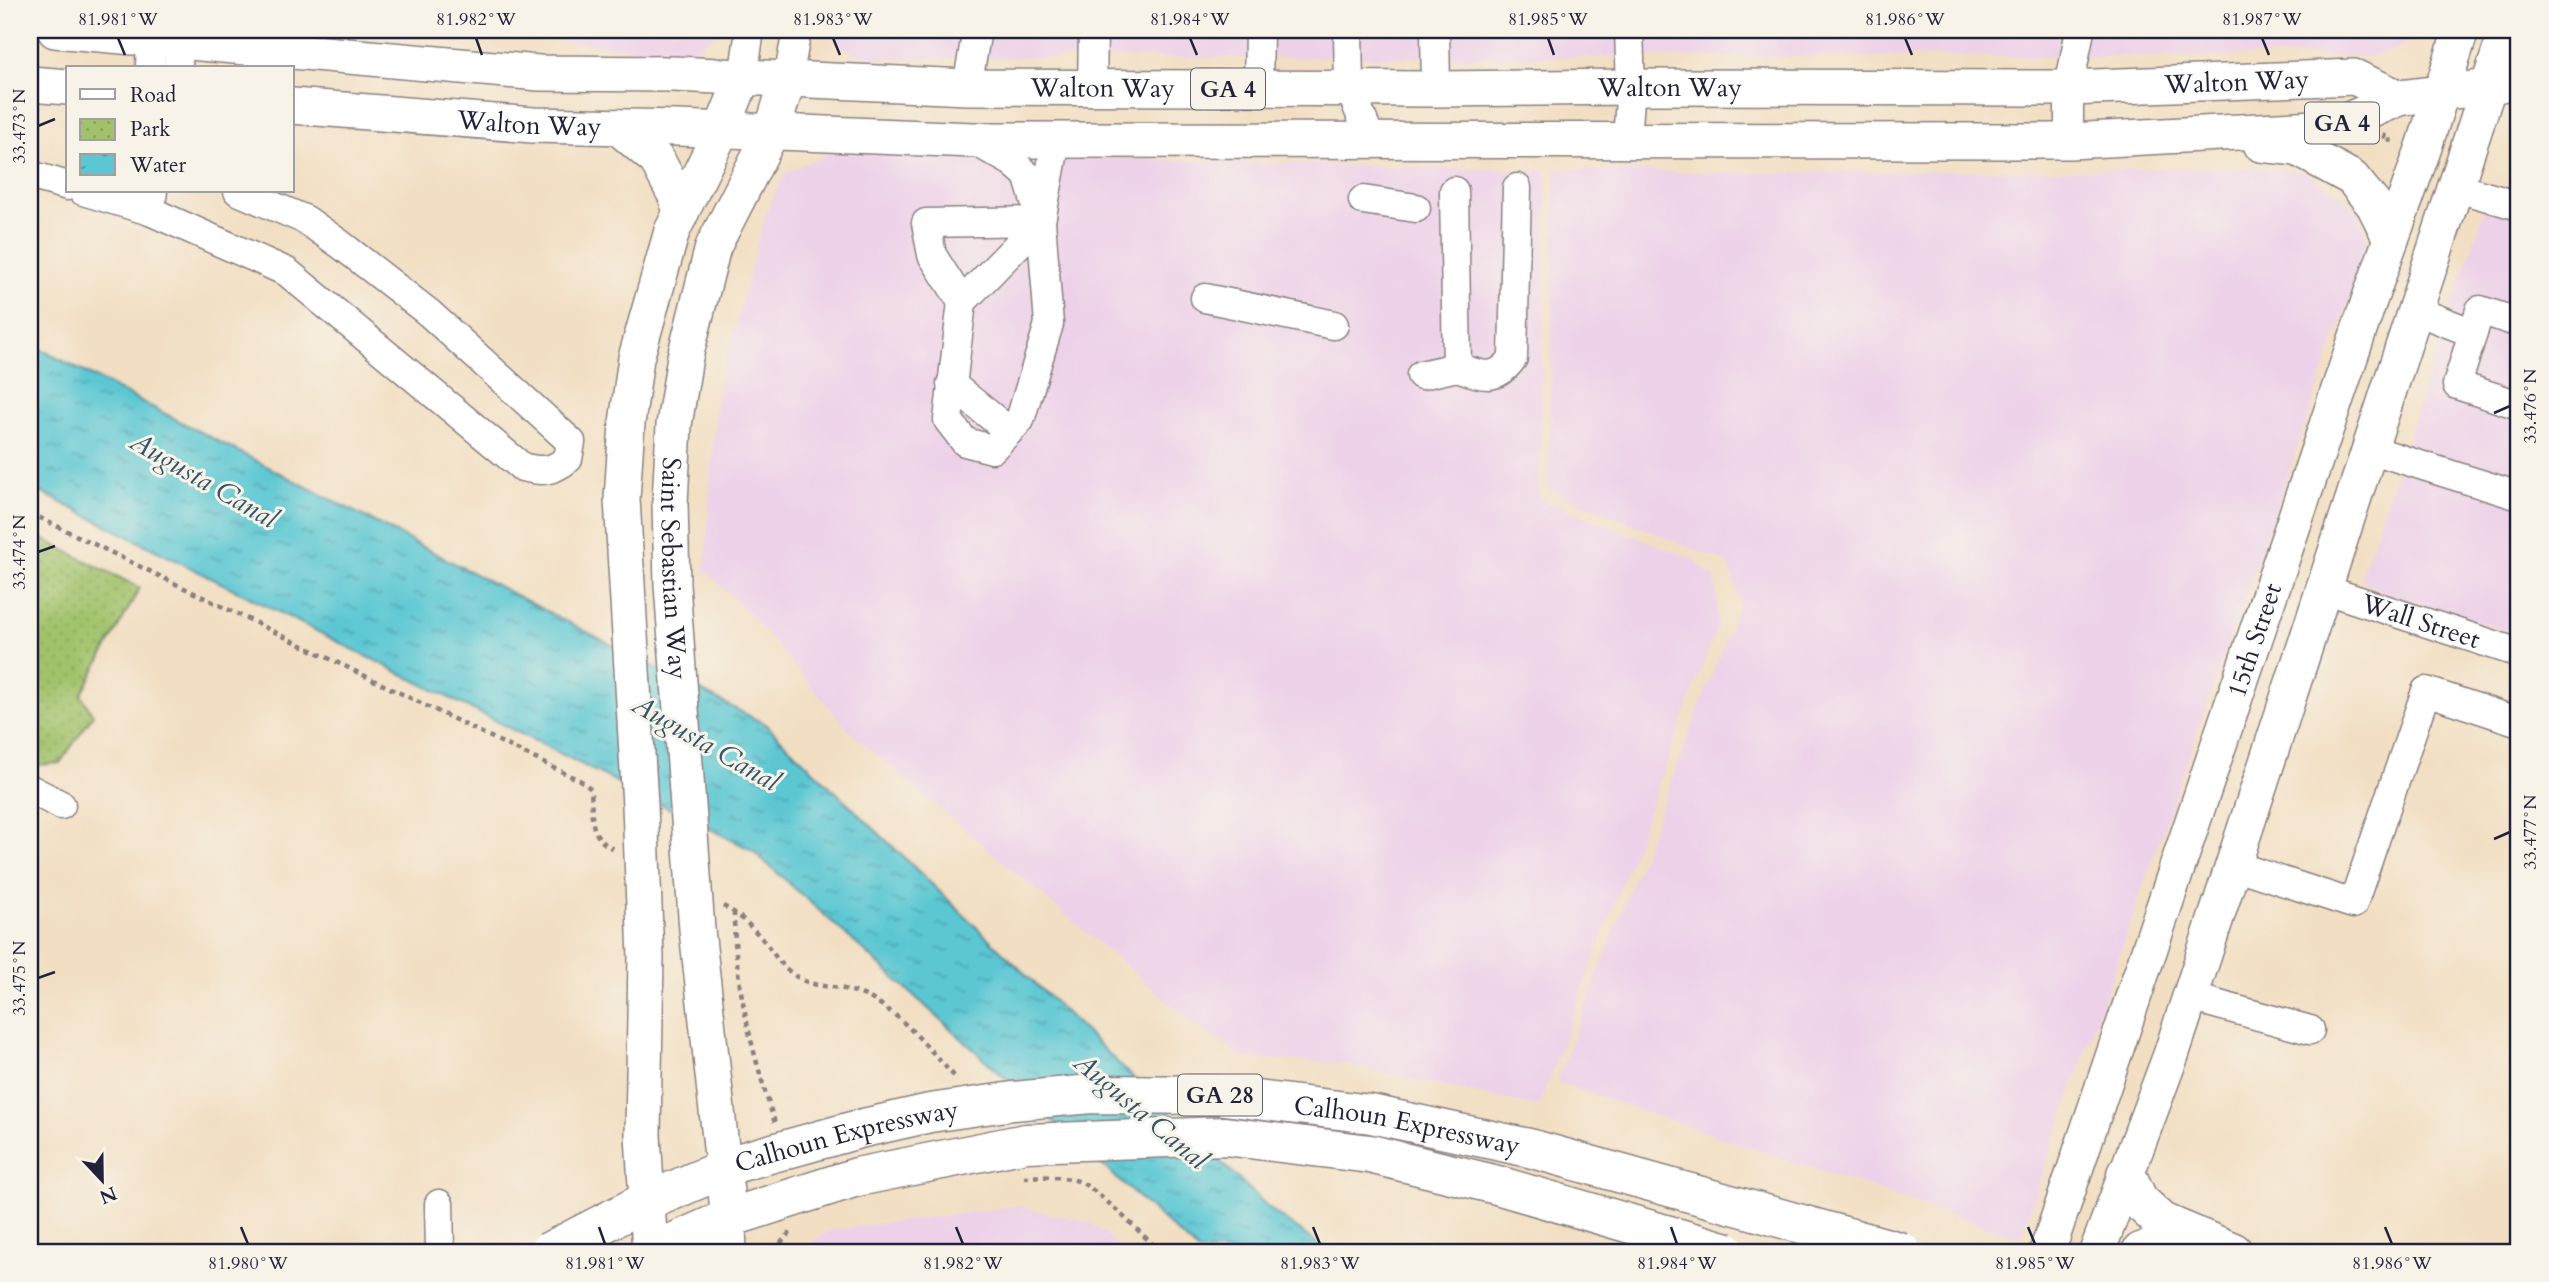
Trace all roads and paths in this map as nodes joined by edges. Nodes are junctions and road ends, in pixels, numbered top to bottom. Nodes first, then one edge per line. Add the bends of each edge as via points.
1 (55, 30) edge
2 (750, 30) edge
3 (797, 30) edge
4 (977, 30) edge
5 (1093, 30) edge
6 (1259, 30) edge
7 (1348, 30) edge
8 (1435, 30) edge
9 (1629, 30) edge
10 (2080, 30) edge
11 (2461, 30) edge
12 (2507, 30) edge
13 (165, 46) edge
14 (743, 77) junction
15 (788, 79) junction
16 (2503, 83) edge
17 (30, 84) edge
18 (967, 87) junction
19 (1631, 87) junction
20 (66, 88) edge
21 (1092, 88) junction
22 (1349, 88) junction
23 (2069, 88) junction
24 (1198, 89) junction
25 (1258, 89) junction
26 (1436, 89) junction
27 (2441, 92) junction
28 (2399, 98) junction
29 (294, 106) edge
30 (618, 127) junction
31 (722, 129) junction
32 (772, 131) junction
33 (2178, 135) junction
34 (1627, 139) junction
35 (2384, 139) dead end
36 (973, 140) junction
37 (1056, 141) junction
38 (1197, 141) junction
39 (2069, 141) junction
40 (2394, 141) dead end
41 (1372, 142) junction
42 (30, 175) edge
43 (66, 185) edge
44 (2454, 187) junction
45 (1517, 188) dead end
46 (1454, 191) dead end
47 (90, 192) edge
48 (240, 192) edge
49 (1363, 200) dead end
50 (152, 201) edge
51 (2519, 206) edge
52 (1416, 208) dead end
53 (1041, 221) junction
54 (676, 222) junction
55 (2391, 239) junction
56 (1205, 298) dead end
57 (962, 302) junction
58 (2414, 310) junction
59 (2519, 323) edge
60 (1334, 325) dead end
61 (2473, 332) junction
62 (1457, 367) junction
63 (1421, 375) dead end
64 (2519, 405) edge
65 (2369, 449) junction
66 (2519, 496) edge
67 (2323, 589) junction
68 (2519, 653) edge
69 (2519, 722) edge
70 (30, 789) edge
71 (61, 805) dead end
72 (2233, 865) junction
73 (734, 912) dead end
74 (2190, 996) junction
75 (2310, 1030) dead end
76 (780, 1134) dead end
77 (2126, 1174) junction
78 (439, 1204) dead end
79 (795, 1227) dead end
80 (2225, 1249) edge
81 (440, 1252) edge
82 (548, 1252) edge
83 (651, 1252) edge
84 (729, 1252) edge
85 (775, 1252) edge
86 (1727, 1252) edge
87 (1902, 1252) edge
88 (2047, 1252) edge
89 (2097, 1252) edge
90 (2141, 1252) edge

1 - 13 main road, Walton Way / GA 4
2 - 14 street, Saint Sebastian Way
3 - 15 street, Saint Sebastian Way
4 - 18 street
5 - 21 street
6 - 25 street
7 - 22 street
8 - 26 street
9 - 19 street
10 - 23 street
11 - 27 main road, 15th Street
12 - 16 main road, 15th Street
13 - 14 main road, Walton Way / GA 4 via 539,73
14 - 15 main road, Walton Way / GA 4
14 - 31 main road, Saint Sebastian Way
15 - 18 main road, Walton Way / GA 4
15 - 32 main road, Saint Sebastian Way
16 - 27 main road, Walton Way / GA 4
16 - 44 main road, 15th Street
17 - 20 main road
18 - 21 main road, Walton Way / GA 4
19 - 23 main road, Walton Way / GA 4
19 - 26 main road, Walton Way / GA 4
19 - 34 street
21 - 24 main road, Walton Way / GA 4
22 - 25 main road, Walton Way / GA 4
22 - 26 main road, Walton Way / GA 4
22 - 41 street
23 - 28 main road, Walton Way / GA 4 via 2354,77
23 - 39 street
24 - 25 main road, Walton Way / GA 4
24 - 38 main road
27 - 28 main road, Walton Way / GA 4
27 - 55 main road, 15th Street
28 - 33 main road, Walton Way / GA 4 via 2333,127
29 - 30 main road, Walton Way / GA 4
30 - 31 main road, Walton Way / GA 4
30 - 54 main road via 657,160 676,196
31 - 32 main road, Walton Way / GA 4
31 - 54 main road, Saint Sebastian Way
32 - 36 main road, Walton Way / GA 4
32 - 84 main road, Saint Sebastian Way, bridge via 713,247 685,357 674,425 670,503 697,930
33 - 39 main road, Walton Way / GA 4
33 - 55 main road via 2297,148 2352,178 2374,205
34 - 39 main road, Walton Way / GA 4
34 - 41 main road, Walton Way / GA 4
35 - 40 path
36 - 37 main road, Walton Way / GA 4
36 - 53 street via 1027,175
37 - 38 main road, Walton Way / GA 4
37 - 53 street
38 - 41 main road, Walton Way / GA 4
42 - 43 street
44 - 51 street
44 - 58 main road, 15th Street
45 - 62 street via 1513,358 1504,371 1489,376
46 - 62 street
47 - 50 street
48 - 50 street via 306,220 429,313 571,442 568,459 554,470 522,467 287,272
49 - 52 street
53 - 57 street
53 - 57 street via 926,223 932,255
53 - 57 street via 1049,324 1020,420 992,449 965,442 948,419
54 - 83 main road, Saint Sebastian Way, bridge via 636,358 622,499 643,874 643,1135
55 - 88 main road, 15th Street
56 - 60 street
58 - 61 street
58 - 65 main road, 15th Street
59 - 61 street via 2480,310
61 - 64 street via 2457,385
62 - 63 street
65 - 66 street
65 - 67 main road, 15th Street
67 - 68 street, Wall Street
67 - 72 main road, 15th Street
69 - 72 street via 2426,691 2353,904
70 - 71 street
72 - 74 main road, 15th Street
73 - 76 path via 734,941 750,1040
74 - 75 street
74 - 77 main road, 15th Street
77 - 80 highway via 2139,1200 2162,1222
77 - 89 main road, 15th Street
78 - 81 street
79 - 85 path
80 - 90 highway via 2155,1247
82 - 87 highway, Calhoun Expressway / GA 28, bridge via 639,1205 737,1163 930,1113 1106,1094 1216,1095 1371,1114 1529,1148
83 - 86 highway, Calhoun Expressway / GA 28, bridge via 729,1218 857,1177 1026,1143 1225,1136 1370,1154 1497,1185

